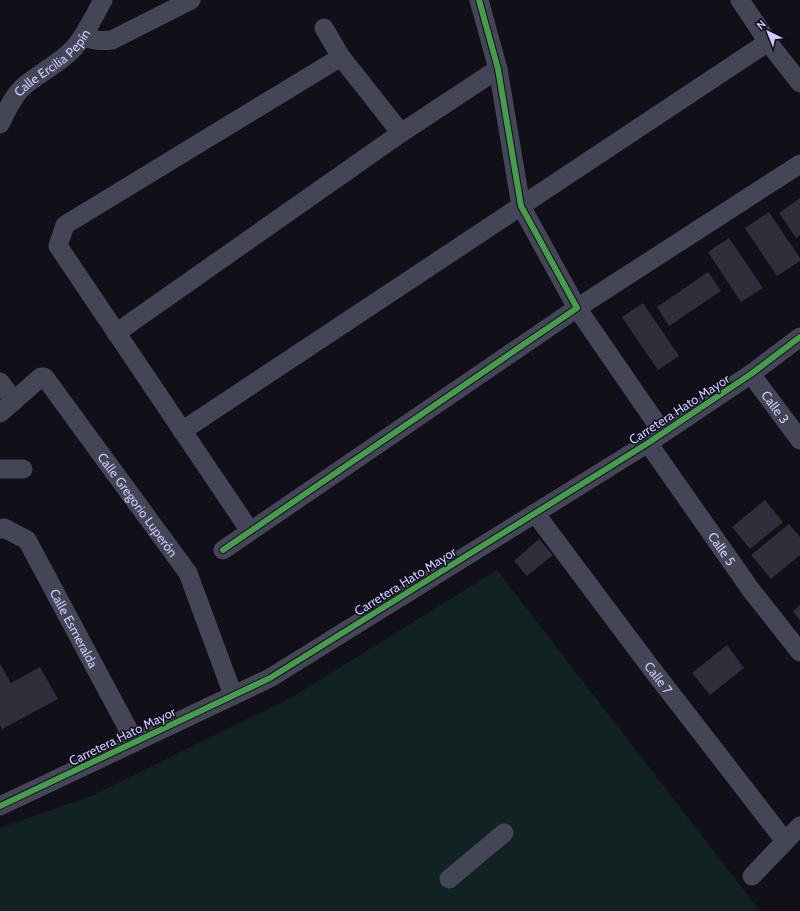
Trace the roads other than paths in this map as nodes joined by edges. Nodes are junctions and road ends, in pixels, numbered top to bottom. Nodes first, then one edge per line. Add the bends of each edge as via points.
1 (103, 0) edge
2 (191, 0) edge
3 (741, 1) edge
4 (486, 3) edge
5 (324, 28) dead end
6 (83, 36) junction
7 (768, 42) junction
8 (341, 57) junction
9 (498, 69) junction
10 (800, 83) edge
11 (0, 124) edge
12 (401, 133) junction
13 (800, 164) edge
14 (521, 206) junction
15 (577, 308) junction
16 (116, 333) junction
17 (800, 337) edge
18 (751, 374) junction
19 (0, 382) edge
20 (7, 407) edge
21 (182, 431) junction
22 (656, 438) junction
23 (800, 440) edge
24 (0, 469) edge
25 (23, 469) dead end
26 (535, 514) junction
27 (0, 529) edge
28 (250, 531) junction
29 (223, 550) dead end
30 (800, 652) edge
31 (233, 695) junction
32 (135, 742) junction
33 (0, 806) edge
34 (800, 826) edge
35 (504, 833) dead end
36 (785, 841) junction
37 (752, 876) dead end
38 (449, 879) dead end

1 - 6 street, Calle Ercilia Pepín
2 - 6 street via 112,40 100,42
3 - 7 street
4 - 9 street, Calle 5
5 - 8 street
6 - 11 street, Calle Ercilia Pepín via 57,63 22,88 10,103
7 - 10 street
7 - 14 street
8 - 12 street
8 - 16 street via 65,225 58,246
9 - 12 street
9 - 14 street, Calle 5
12 - 16 street
13 - 15 street
14 - 15 street, Calle 5
14 - 21 street
15 - 22 street, Calle 5
15 - 28 street
16 - 21 street
17 - 18 street, Carretera Hato Mayor
18 - 22 street, Carretera Hato Mayor
18 - 23 street, Calle 3
19 - 20 street
20 - 31 street, Calle Gregorio Luperón via 41,377 46,378 188,573
21 - 28 street
22 - 26 street, Carretera Hato Mayor
22 - 30 street, Calle 5 via 752,590
24 - 25 street
26 - 31 street, Carretera Hato Mayor via 270,678
26 - 36 street, Calle 7
27 - 32 street, Calle Esmeralda via 4,528 27,540
28 - 29 street
31 - 32 street, Carretera Hato Mayor
32 - 33 street, Carretera Hato Mayor
34 - 36 street
35 - 38 street
36 - 37 street

